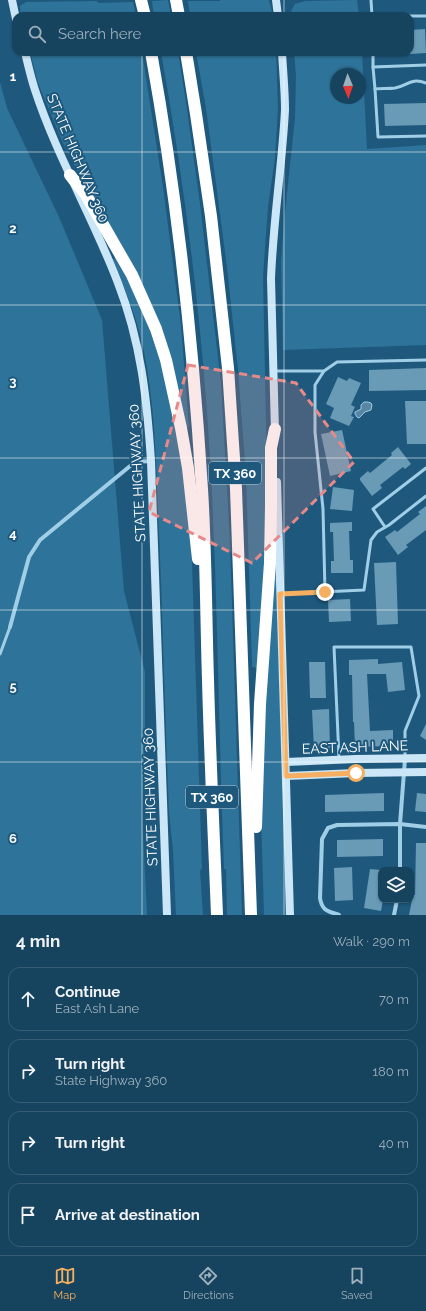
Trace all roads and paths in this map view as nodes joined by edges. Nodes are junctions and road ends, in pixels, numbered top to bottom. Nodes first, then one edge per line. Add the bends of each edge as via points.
1 (12, 0) edge
2 (141, 0) edge
3 (176, 0) edge
4 (276, 0) edge
5 (371, 0) edge
6 (15, 12) edge
7 (143, 12) edge
8 (178, 12) edge
9 (278, 12) edge
10 (372, 12) edge
11 (414, 16) edge
12 (426, 16) edge
13 (26, 56) edge
14 (152, 56) edge
15 (187, 56) edge
16 (282, 56) edge
17 (373, 56) edge
18 (426, 65) edge
19 (373, 67) junction
20 (426, 83) edge
21 (375, 89) junction
22 (426, 136) edge
23 (70, 175) junction
24 (426, 360) edge
25 (273, 371) junction
26 (324, 371) junction
27 (275, 429) junction
28 (151, 461) junction
29 (426, 468) edge
30 (426, 496) edge
31 (385, 527) junction
32 (206, 580) junction
33 (325, 592) junction
34 (280, 594) junction
35 (10, 627) joint
36 (0, 654) edge
37 (404, 758) junction
38 (426, 758) edge
39 (339, 760) junction
40 (286, 762) junction
41 (404, 772) junction
42 (426, 772) edge
43 (286, 776) junction
44 (400, 824) junction
45 (426, 827) edge
46 (400, 867) edge
47 (251, 898) junction
48 (396, 903) edge
49 (167, 915) edge
50 (217, 915) edge
51 (251, 915) edge
52 (290, 915) edge
53 (339, 915) edge
54 (394, 915) edge

1 - 6 main road
2 - 7 highway
3 - 8 highway
4 - 9 main road
5 - 10 lane
11 - 12 lane
13 - 23 main road, STATE HIGHWAY 360 via 34,90
14 - 32 highway, TX 360 via 184,274 198,427
15 - 47 highway, TX 360 via 211,216 229,382 236,489
16 - 25 main road via 285,110 271,266
17 - 19 lane
18 - 19 lane
19 - 21 lane
20 - 21 lane via 410,81 395,88
21 - 22 lane via 378,138
23 - 28 main road, STATE HIGHWAY 360 via 118,282 130,319 146,393
23 - 32 highway via 86,195 118,249 156,329 166,360 181,428 188,468 197,557
24 - 26 lane via 337,362
25 - 26 lane
25 - 27 main road
26 - 33 lane via 315,385 315,432 323,509
27 - 34 main road
27 - 47 highway via 271,448 270,563 257,768 257,871
28 - 35 street via 135,462 40,540 29,557
28 - 49 main road, STATE HIGHWAY 360
29 - 31 lane via 373,509
30 - 31 lane
31 - 33 lane via 371,540 364,590
32 - 50 highway, TX 360
33 - 34 lane
34 - 40 main road
35 - 36 lane
37 - 38 main road, EAST ASH LANE
37 - 39 main road, EAST ASH LANE
37 - 39 lane via 405,730 418,696 411,647 362,646 334,647
37 - 41 street
39 - 40 main road, EAST ASH LANE
40 - 43 main road
41 - 42 main road, EAST ASH LANE
41 - 43 main road, EAST ASH LANE
41 - 44 street
43 - 52 main road
44 - 45 street
44 - 46 street
44 - 53 street via 337,825 328,828 322,838 320,898 321,905 326,910
47 - 51 highway, TX 360
48 - 54 street

